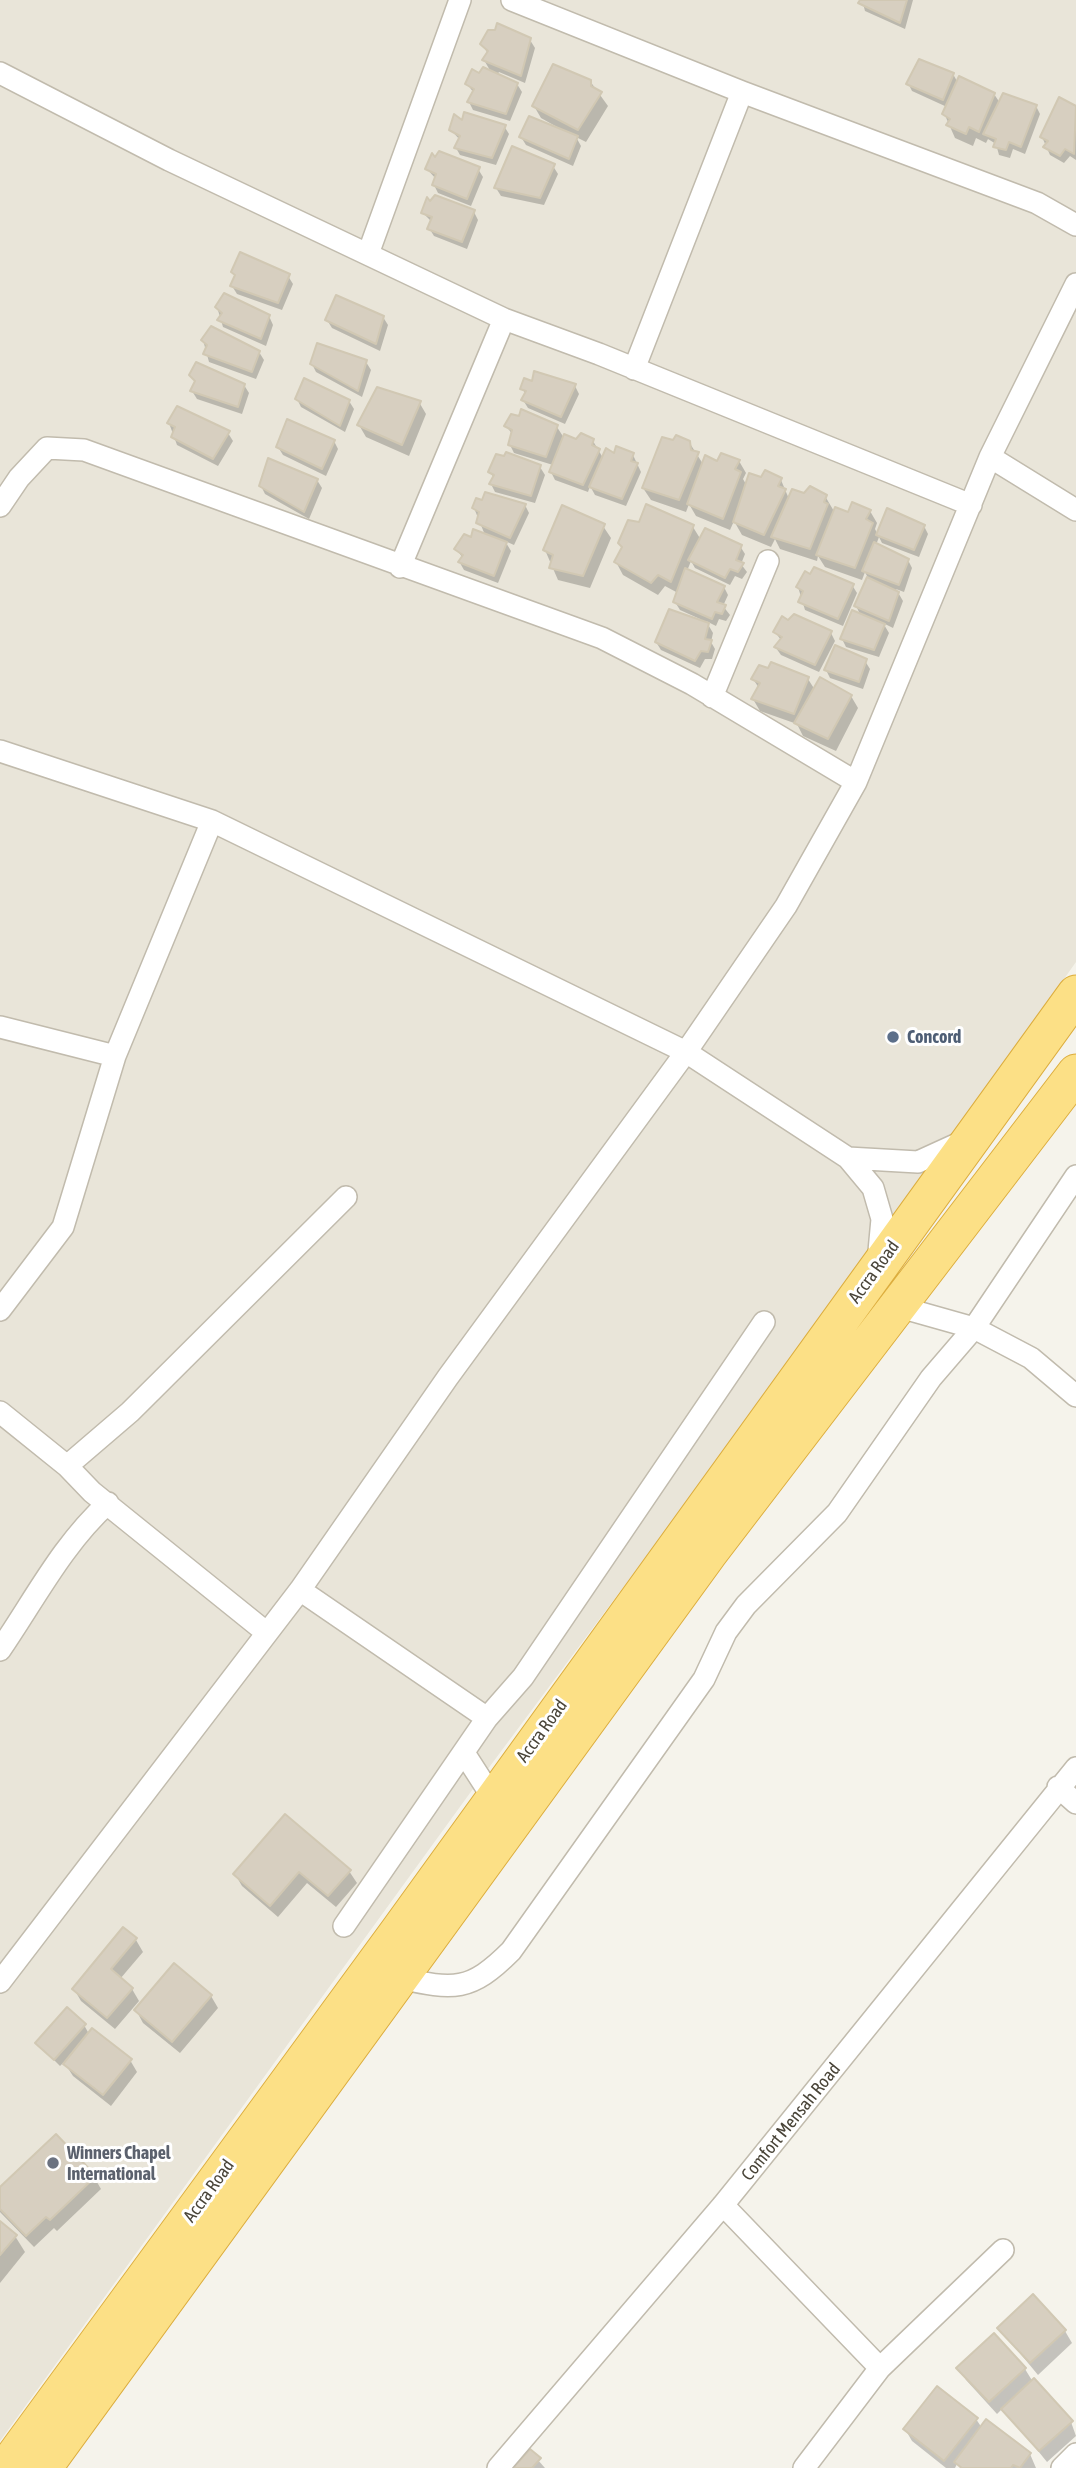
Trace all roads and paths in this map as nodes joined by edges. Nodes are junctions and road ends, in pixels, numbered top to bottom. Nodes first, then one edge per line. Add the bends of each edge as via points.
1 (460, 0) edge
2 (512, 0) edge
3 (0, 73) edge
4 (742, 92) junction
5 (1076, 225) edge
6 (368, 254) junction
7 (1076, 284) edge
8 (504, 319) junction
9 (634, 369) junction
10 (990, 457) junction
11 (971, 505) junction
12 (0, 506) edge
13 (1076, 510) edge
14 (768, 561) dead end
15 (400, 567) junction
16 (712, 696) junction
17 (0, 751) edge
18 (856, 782) junction
19 (212, 821) junction
20 (1076, 994) edge
21 (0, 1027) edge
22 (686, 1052) junction
23 (115, 1056) junction
24 (1076, 1073) edge
25 (971, 1138) junction
26 (848, 1158) junction
27 (1076, 1176) edge
28 (346, 1197) dead end
29 (877, 1267) junction
30 (4, 1299) edge
31 (897, 1307) junction
32 (764, 1322) dead end
33 (974, 1328) junction
34 (1076, 1395) edge
35 (0, 1412) edge
36 (66, 1466) junction
37 (108, 1503) junction
38 (300, 1590) junction
39 (267, 1633) junction
40 (0, 1650) edge
41 (487, 1718) junction
42 (464, 1752) junction
43 (1076, 1768) edge
44 (1058, 1787) junction
45 (494, 1798) junction
46 (1076, 1803) edge
47 (344, 1926) dead end
48 (400, 1978) junction
49 (0, 1982) edge
50 (723, 2205) junction
51 (1003, 2250) dead end
52 (880, 2368) junction
53 (1076, 2454) edge
54 (6, 2468) edge
55 (43, 2468) edge
56 (498, 2468) edge
57 (804, 2468) edge
58 (1062, 2468) edge

1 - 6 street
2 - 4 street
3 - 6 street
4 - 5 street via 1037,203
4 - 9 street
6 - 8 street
7 - 10 street
8 - 9 street
8 - 15 street
9 - 11 street
10 - 11 street
10 - 13 street
11 - 18 street
12 - 15 street via 47,448 84,450
14 - 16 street
15 - 16 street via 602,638
16 - 18 street
17 - 19 street
18 - 22 street via 786,906
19 - 22 street
19 - 23 street
20 - 25 highway, Accra Road
21 - 23 street
22 - 26 street
22 - 38 street via 448,1377
23 - 30 street via 64,1227
24 - 31 highway, Accra Road
25 - 26 street via 918,1162
25 - 29 highway, Accra Road
26 - 29 street via 873,1188 882,1219
27 - 33 street
28 - 36 street via 131,1412
29 - 45 highway, Accra Road
31 - 33 street
31 - 48 highway, Accra Road via 708,1554
32 - 41 street via 523,1677
33 - 34 street via 1031,1358
33 - 48 street via 930,1378 838,1513 746,1605 726,1632 704,1679 511,1951 491,1971 460,1987
35 - 36 street
36 - 37 street
37 - 39 street
37 - 40 street via 56,1561
38 - 39 street
38 - 41 street
39 - 49 street
41 - 42 street
42 - 45 street
42 - 47 street
43 - 44 street, Comfort Mensah Road
44 - 46 street
44 - 50 street, Comfort Mensah Road
45 - 54 highway, Accra Road
48 - 55 highway, Accra Road
50 - 52 street
50 - 56 street, Comfort Mensah Road
51 - 52 street
52 - 57 street
53 - 58 street

